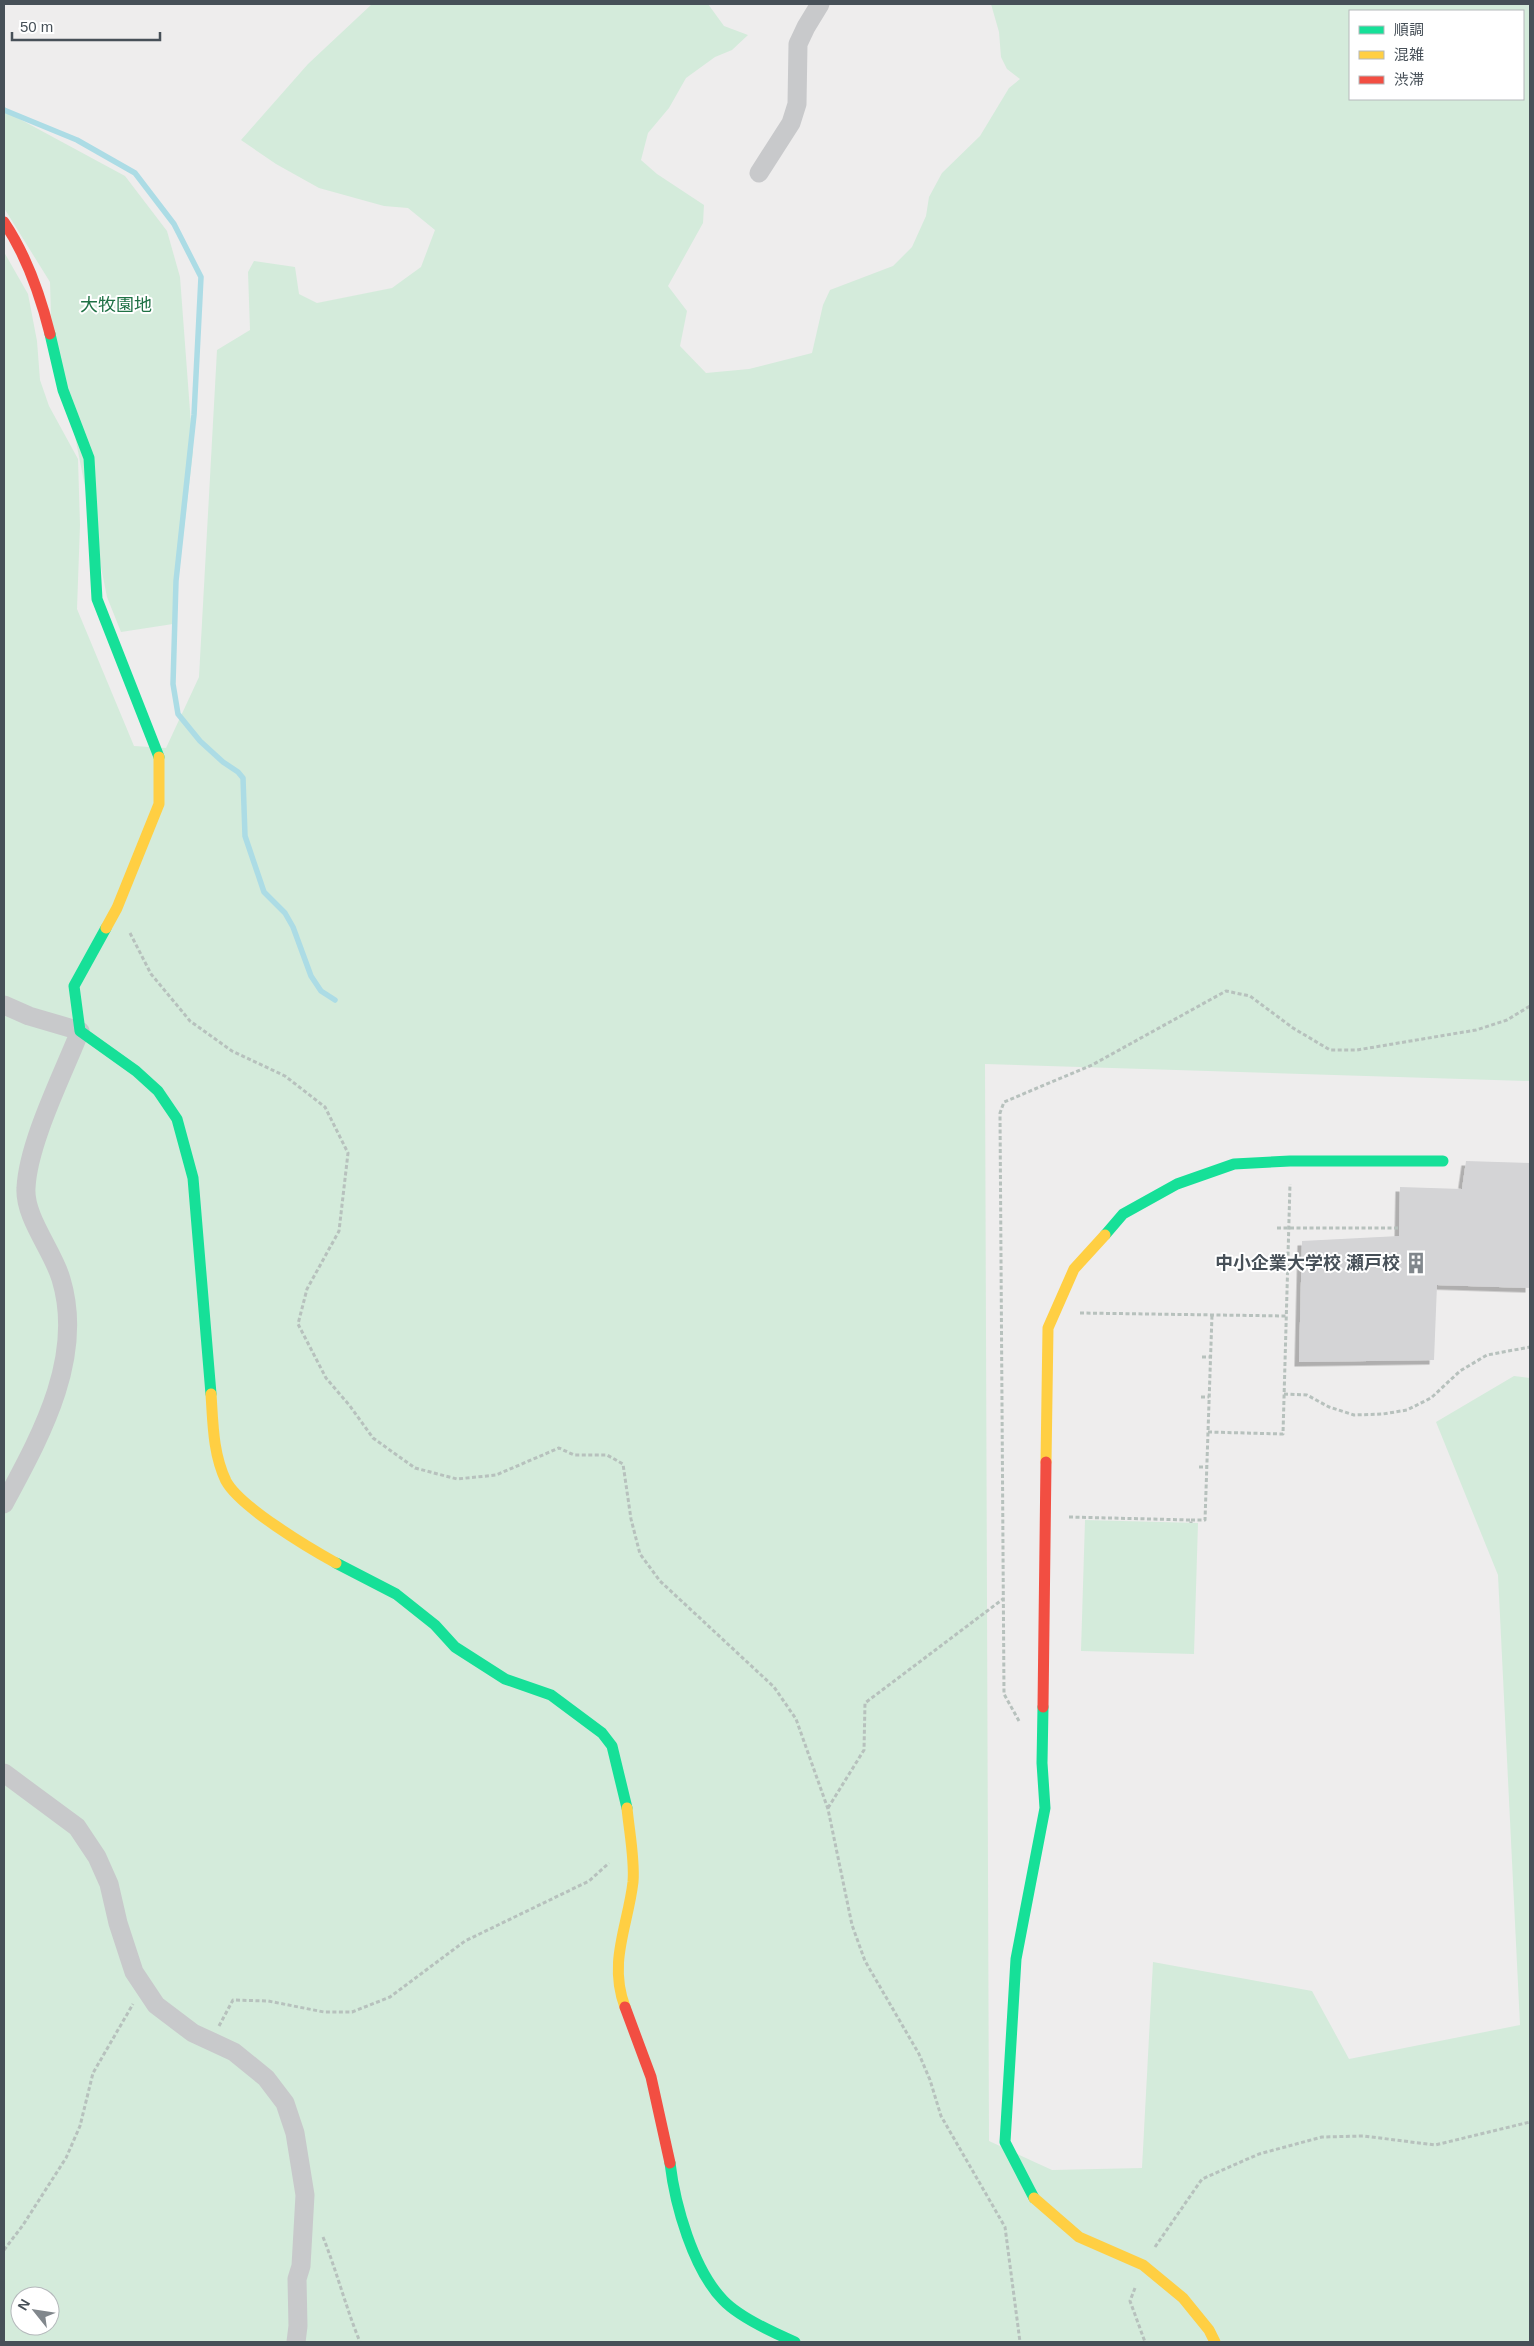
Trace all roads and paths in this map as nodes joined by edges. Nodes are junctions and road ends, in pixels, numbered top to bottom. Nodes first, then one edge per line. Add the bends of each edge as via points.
1 (820, 4) edge
2 (759, 172) dead end
3 (4, 222) edge
4 (117, 908) junction
5 (4, 1005) edge
6 (1530, 1006) edge
7 (80, 1031) junction
8 (1290, 1161) junction
9 (1443, 1161) dead end
10 (1277, 1228) dead end
11 (1288, 1228) junction
12 (1399, 1228) dead end
13 (1053, 1313) junction
14 (1212, 1315) junction
15 (1287, 1316) junction
16 (1530, 1347) edge
17 (1202, 1357) dead end
18 (1210, 1357) junction
19 (1284, 1394) junction
20 (1201, 1397) dead end
21 (1209, 1397) junction
22 (1208, 1432) junction
23 (1199, 1467) dead end
24 (1206, 1467) junction
25 (4, 1504) edge
26 (1046, 1516) junction
27 (1003, 1599) junction
28 (1022, 1726) dead end
29 (4, 1773) edge
30 (828, 1809) junction
31 (630, 1844) junction
32 (144, 1986) junction
33 (211, 2042) junction
34 (1530, 2122) edge
35 (320, 2232) dead end
36 (4, 2250) edge
37 (1143, 2265) junction
38 (296, 2342) edge
39 (360, 2342) edge
40 (795, 2342) edge
41 (1020, 2342) edge
42 (1145, 2342) edge
43 (1215, 2342) edge

1 - 2 street via 798,44 797,104 790,123
3 - 4 street via 16,240 41,298 63,390 89,458 97,599 159,756 159,804
4 - 7 street via 74,986
4 - 30 path via 151,974 190,1021 232,1051 285,1076 325,1107 348,1153 339,1231 307,1290 298,1324 326,1378 373,1438 414,1468 457,1480 496,1475 559,1448 574,1455 607,1455 622,1464 640,1554 660,1581 774,1687 796,1719
5 - 7 street
6 - 27 path via 1508,1020 1476,1030 1357,1050 1330,1050 1250,996 1226,991 1092,1064 1004,1102 1000,1113
7 - 25 street via 44,1120 26,1188 27,1203 61,1278 68,1309 65,1360 53,1402 34,1448
7 - 31 street via 142,1076 158,1091 177,1119 193,1178 214,1449 227,1482 258,1514 325,1558 396,1594 435,1625 455,1647 505,1679 551,1695 602,1733 612,1746 627,1808
8 - 9 street
8 - 11 path
8 - 13 street via 1234,1164 1177,1184 1123,1214 1074,1269
10 - 11 path
11 - 12 path
11 - 15 path
13 - 14 path
13 - 26 street via 1048,1328
14 - 15 path
14 - 18 path
15 - 19 path
16 - 19 path via 1487,1355 1460,1371 1432,1398 1407,1410 1354,1415 1307,1395
17 - 18 path
18 - 21 path
19 - 22 path via 1283,1434
20 - 21 path
21 - 22 path
22 - 24 path
23 - 24 path
24 - 26 path via 1204,1520
26 - 37 street via 1042,1763 1045,1808 1016,1960 1005,2142 1032,2196 1079,2237
27 - 28 path via 1004,1694
27 - 30 path via 865,1703 864,1750
29 - 32 street via 78,1827 109,1884 134,1972
30 - 41 path via 852,1925 865,1961 919,2054 941,2116 1004,2227
31 - 33 path via 589,1881 465,1941 390,1996 352,2012 324,2012 268,2001 233,2000
31 - 40 street via 633,1880 621,1933 617,1970 621,1997 651,2077 672,2183 688,2239 699,2265 724,2300 766,2329
32 - 33 street via 156,2005 193,2033
32 - 36 path via 94,2073 80,2126 66,2158
33 - 38 street via 234,2052 266,2078 285,2103 295,2133 305,2195 301,2266 297,2278
34 - 37 path via 1435,2145 1364,2136 1322,2137 1259,2154 1202,2179
35 - 39 path
37 - 42 path via 1130,2301
37 - 43 street via 1183,2298 1210,2330

